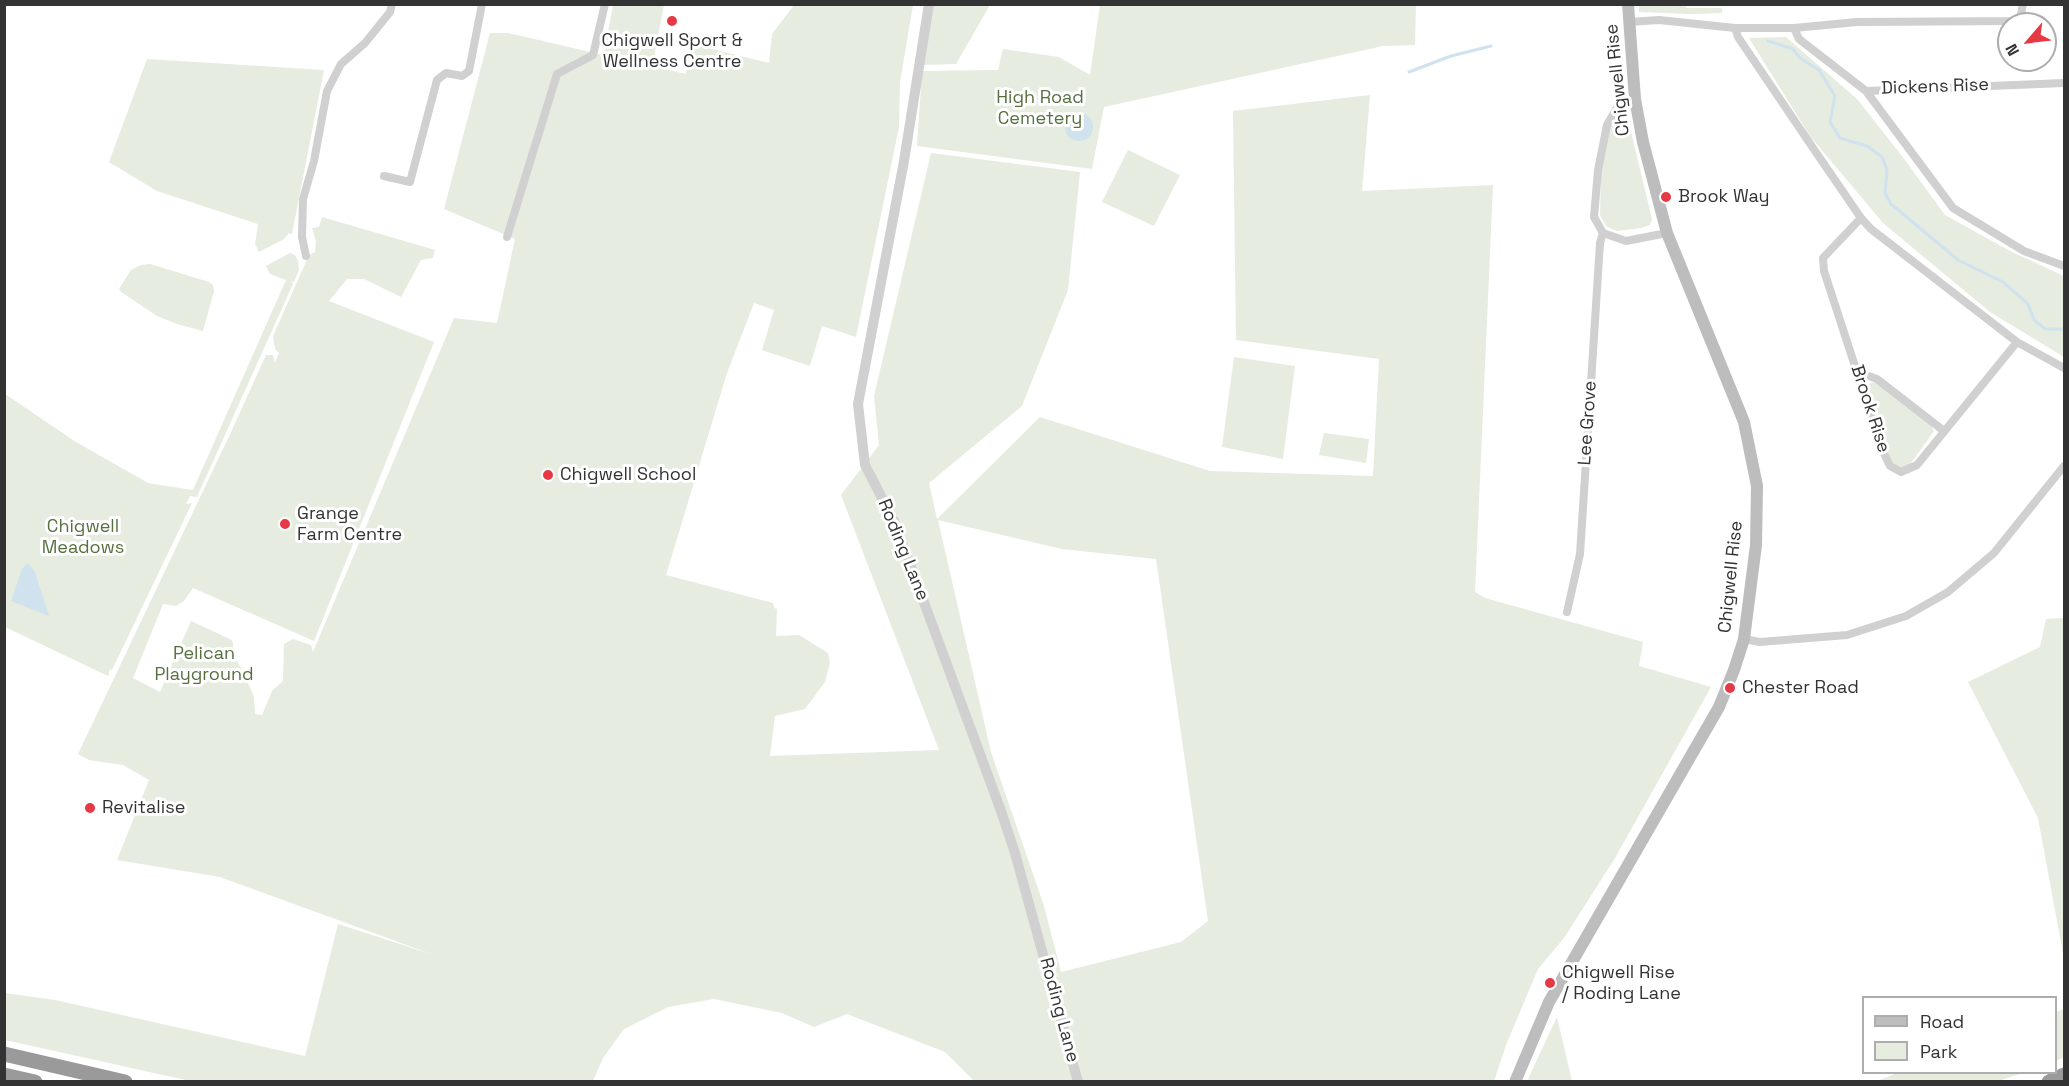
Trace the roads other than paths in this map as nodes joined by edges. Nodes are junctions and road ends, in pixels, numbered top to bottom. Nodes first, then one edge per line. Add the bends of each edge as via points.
1 (392, 4) edge
2 (482, 4) edge
3 (605, 4) edge
4 (929, 4) edge
5 (1628, 4) edge
6 (2023, 4) edge
7 (1629, 22) junction
8 (1735, 28) junction
9 (1794, 28) junction
10 (2064, 83) edge
11 (1866, 91) junction
12 (1635, 99) junction
13 (384, 176) dead end
14 (1861, 218) junction
15 (1603, 233) junction
16 (1667, 233) junction
17 (507, 237) dead end
18 (306, 256) dead end
19 (2064, 266) edge
20 (2017, 342) junction
21 (2064, 368) edge
22 (1858, 372) junction
23 (1944, 431) junction
24 (2064, 466) edge
25 (1567, 612) dead end
26 (1744, 639) junction
27 (4, 1054) edge
28 (4, 1075) edge
29 (2064, 1076) edge
30 (35, 1082) edge
31 (125, 1082) edge
32 (1078, 1082) edge
33 (1515, 1082) edge
34 (2049, 1082) edge

1 - 18 street via 390,12 364,43 341,64 327,91 303,199
2 - 13 street via 470,71 462,76 447,73 437,80 410,182
3 - 17 street via 593,55 557,74
4 - 32 street, Roding Lane via 858,405 865,465 894,521 1001,811
5 - 7 main road, Chigwell Rise
6 - 9 street via 2020,19 2015,21 1857,22
7 - 8 street via 1659,20
7 - 12 main road, Chigwell Rise
8 - 9 street
8 - 14 street
9 - 11 street, Dickens Rise via 1799,39
10 - 11 street, Dickens Rise
11 - 19 street via 1953,208 2024,251
12 - 15 street, Lee Grove via 1618,106 1607,125 1594,217
12 - 16 main road, Chigwell Rise
14 - 20 street
14 - 22 street, Brook Rise via 1823,258
15 - 16 street via 1626,241
15 - 25 street, Lee Grove via 1580,554
16 - 26 main road, Chigwell Rise via 1744,422 1755,476 1756,545
20 - 21 street
20 - 23 street, Brook Rise
22 - 23 street via 1877,378
22 - 23 street, Brook Rise via 1890,466 1901,472 1917,465
24 - 26 street via 1994,553 1948,592 1906,615 1847,635 1760,642
26 - 33 main road, Chigwell Rise via 1719,706 1549,1002
27 - 31 highway
28 - 30 highway
29 - 34 highway

